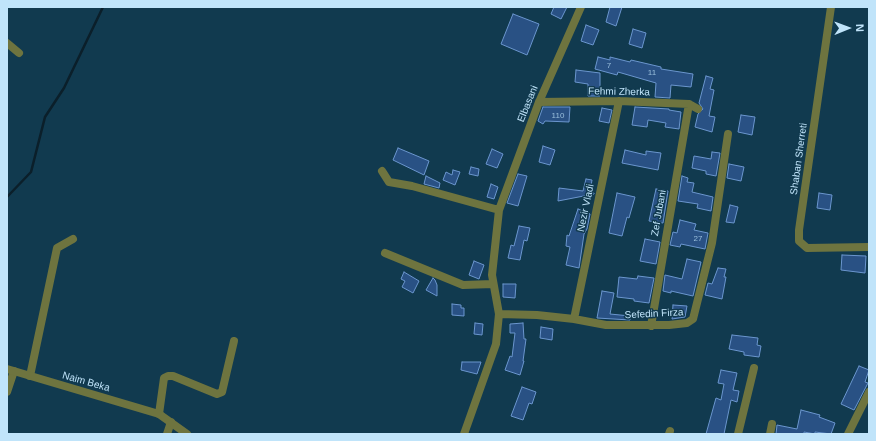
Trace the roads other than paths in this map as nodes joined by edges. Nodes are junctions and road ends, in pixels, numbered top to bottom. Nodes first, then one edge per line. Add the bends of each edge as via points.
1 (581, 7) edge
2 (831, 7) edge
3 (7, 43) edge
4 (19, 53) dead end
5 (619, 101) junction
6 (539, 102) junction
7 (689, 104) junction
8 (698, 109) dead end
9 (728, 134) dead end
10 (382, 171) dead end
11 (500, 210) junction
12 (73, 239) dead end
13 (869, 247) edge
14 (385, 253) dead end
15 (493, 284) junction
16 (499, 314) junction
17 (574, 319) junction
18 (651, 326) junction
19 (234, 342) dead end
20 (754, 368) dead end
21 (10, 370) edge
22 (30, 376) junction
23 (7, 392) edge
24 (869, 392) edge
25 (159, 414) junction
26 (171, 422) junction
27 (772, 424) dead end
28 (167, 434) edge
29 (187, 434) edge
30 (464, 434) edge
31 (738, 434) edge
32 (770, 434) edge
33 (848, 434) edge

1 - 6 street, Elbasani
2 - 13 street, Shaban Sherreti via 799,241 807,248
3 - 4 street
5 - 6 street, Fehmi Zherka
5 - 7 street, Fehmi Zherka
5 - 17 street, Nezir Vladi
6 - 11 street, Elbasani
7 - 8 street, Fehmi Zherka
7 - 18 street, Zef Jubani
9 - 18 street, Sefedin Firza via 712,243 693,319 686,324
10 - 11 street via 389,182
11 - 15 street, Elbasani via 494,252
12 - 22 street via 57,248
14 - 15 street via 463,284
15 - 16 street, Elbasani
16 - 17 street, Sefedin Firza
16 - 30 street, Elbasani via 496,344
17 - 18 street, Sefedin Firza via 606,325
19 - 25 street via 222,392 217,394 168,376 164,378
20 - 31 street
21 - 22 street, Naim Beka
21 - 23 street
22 - 25 street, Naim Beka
24 - 33 street
25 - 26 street, Naim Beka
26 - 28 street
26 - 29 street, Naim Beka
27 - 32 street

